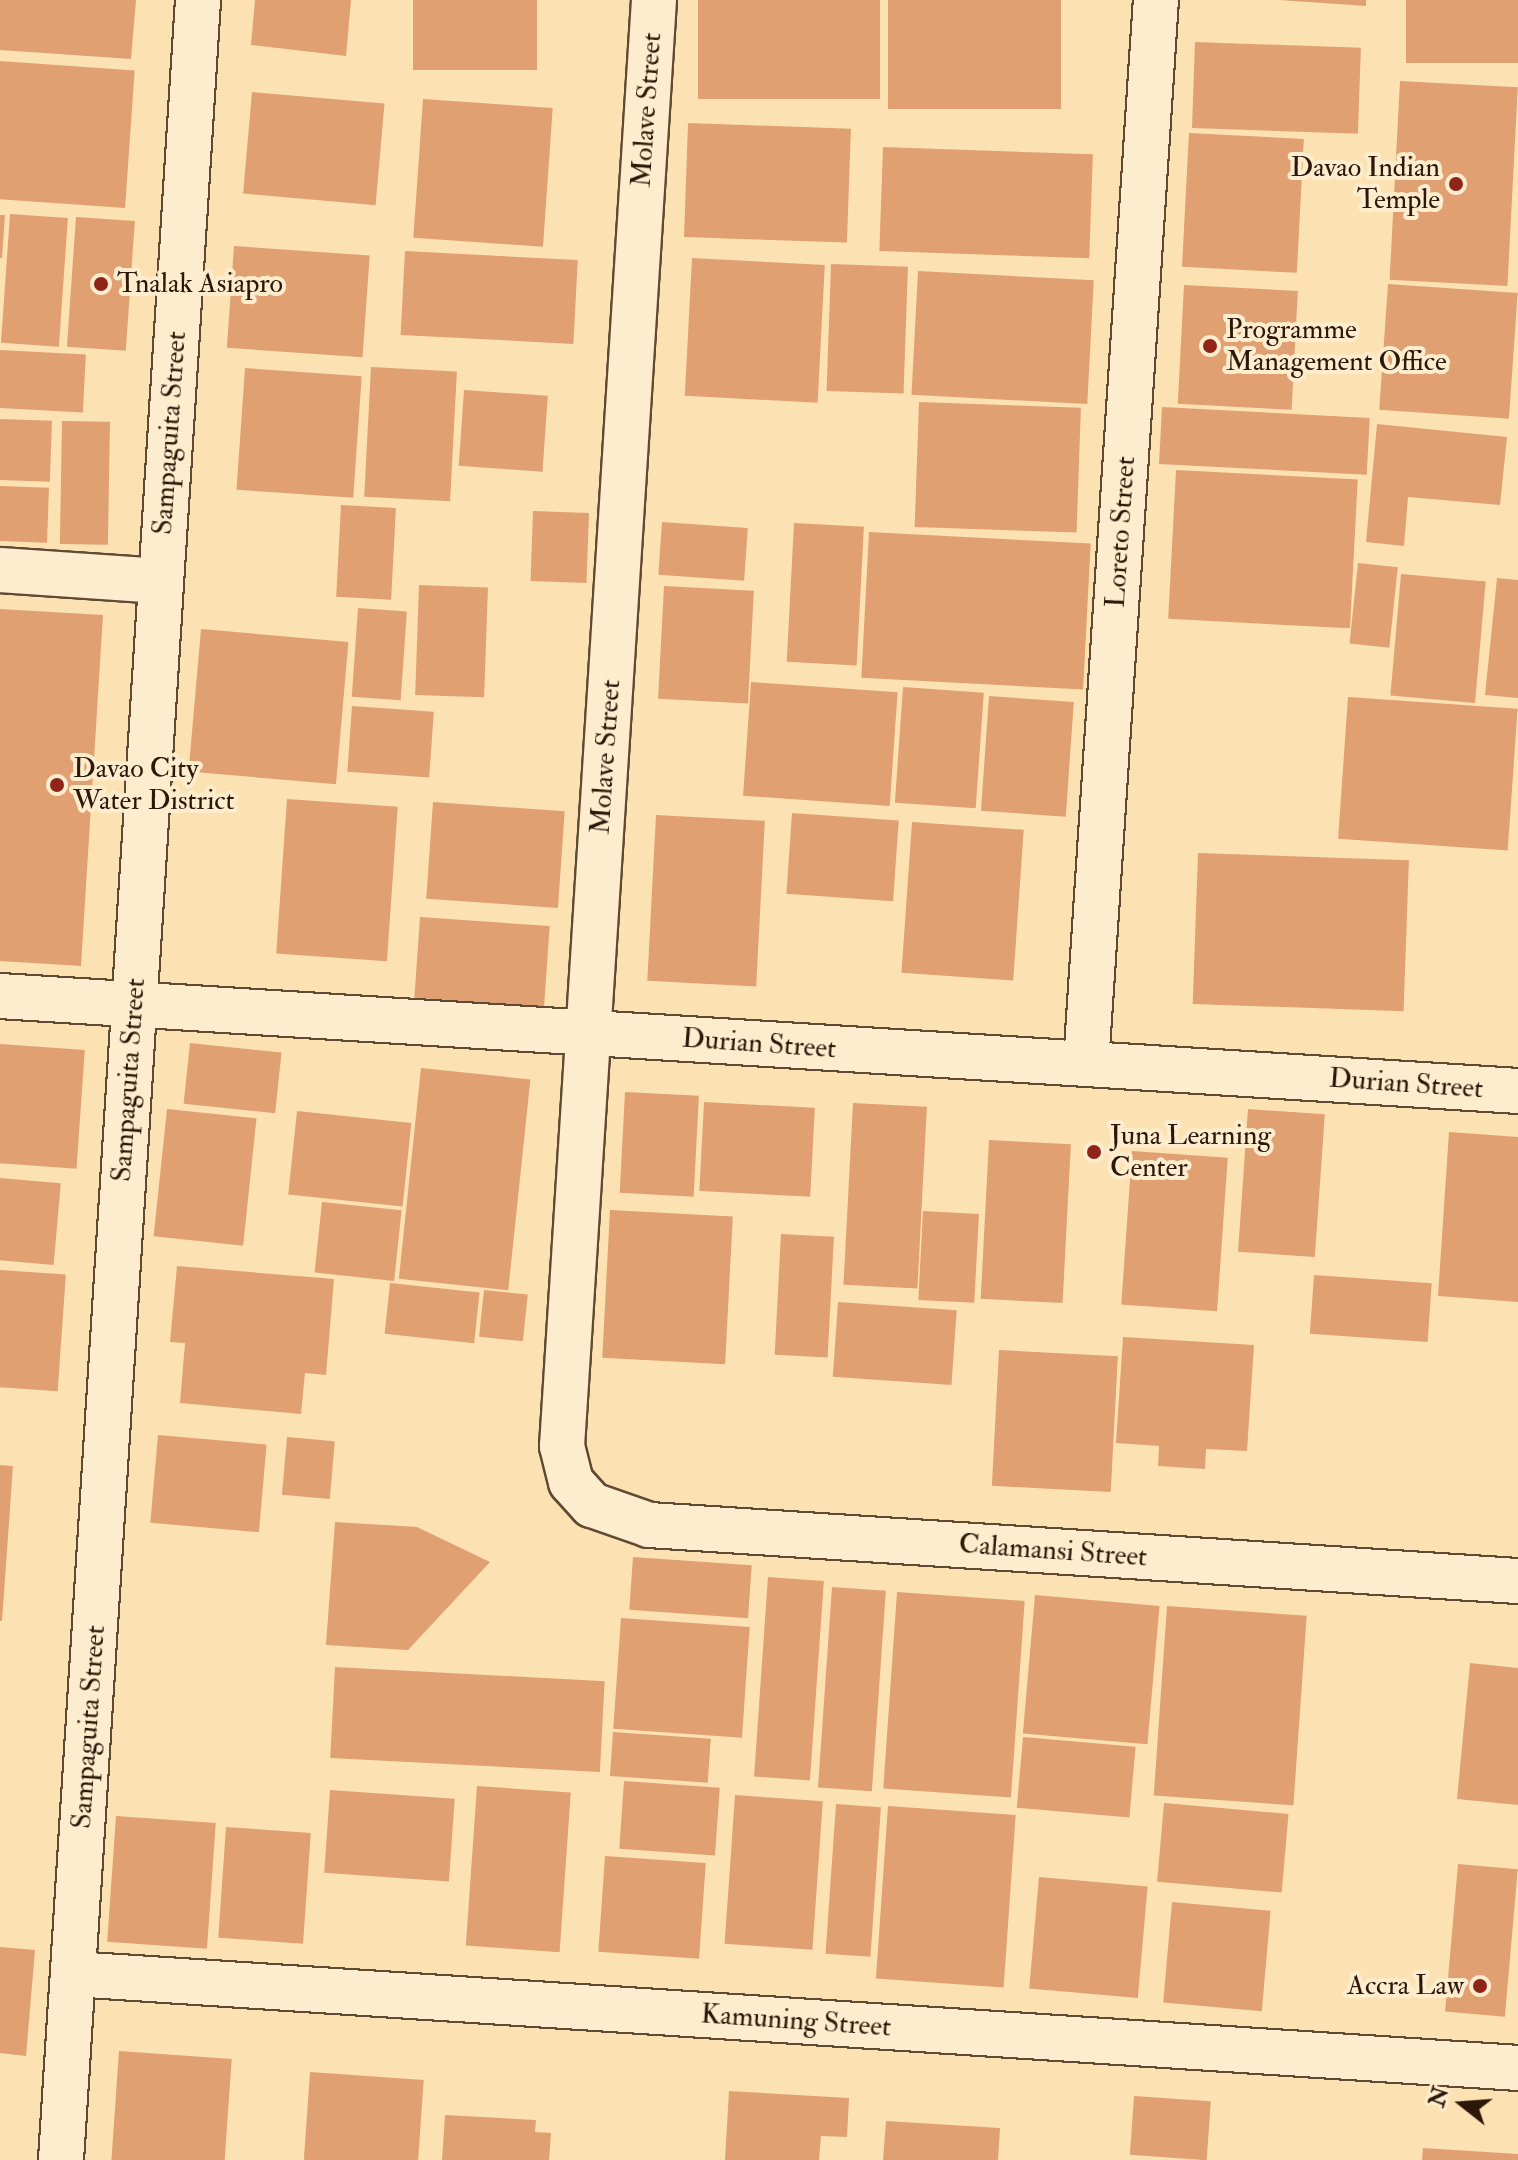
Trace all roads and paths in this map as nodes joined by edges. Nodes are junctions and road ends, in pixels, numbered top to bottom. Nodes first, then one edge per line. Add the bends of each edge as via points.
1 (198, 0) edge
2 (654, 0) edge
3 (1156, 0) edge
4 (0, 570) edge
5 (161, 581) junction
6 (0, 996) edge
7 (134, 1004) junction
8 (588, 1033) junction
9 (1086, 1064) junction
10 (1518, 1091) edge
11 (592, 1505) joint
12 (1518, 1581) edge
13 (73, 1974) junction
14 (1518, 2068) edge
15 (61, 2160) edge

1 - 5 street, Sampaguita Street
2 - 8 street, Molave Street
3 - 9 street, Loreto Street
4 - 5 street
5 - 7 street, Sampaguita Street
6 - 7 street, Durian Street
7 - 8 street, Durian Street
7 - 13 street, Sampaguita Street
8 - 9 street, Durian Street
8 - 11 street, Molave Street via 562,1446 571,1482
9 - 10 street, Durian Street
11 - 12 street, Calamansi Street via 649,1525
13 - 14 street, Kamuning Street
13 - 15 street, Sampaguita Street

